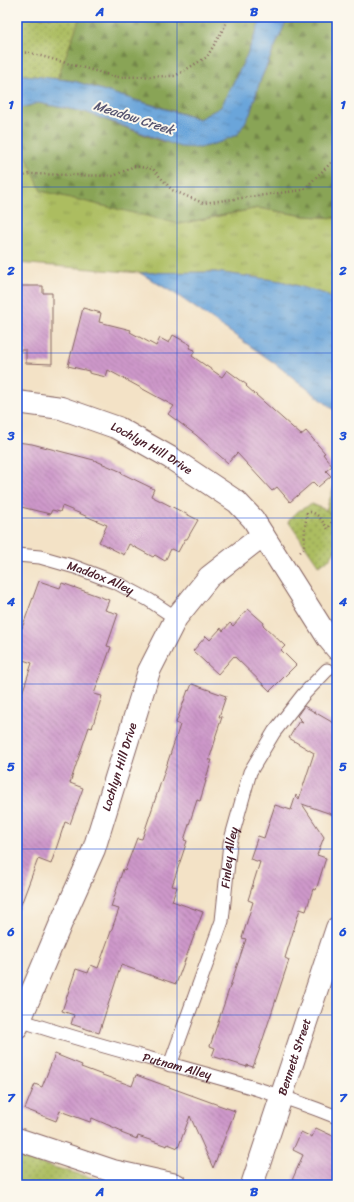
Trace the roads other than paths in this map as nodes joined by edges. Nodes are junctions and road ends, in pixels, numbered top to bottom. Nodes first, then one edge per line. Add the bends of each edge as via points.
1 (17, 402) edge
2 (263, 535) junction
3 (17, 555) edge
4 (176, 618) junction
5 (337, 649) edge
6 (327, 670) dead end
7 (337, 928) edge
8 (18, 1022) edge
9 (170, 1065) junction
10 (281, 1096) junction
11 (337, 1117) edge
12 (17, 1139) edge
13 (176, 1185) edge
14 (252, 1185) edge

1 - 2 street, Lochlyn Hill Drive via 61,408 118,428 171,458 237,502
2 - 4 street, Lochlyn Hill Drive via 209,577
2 - 5 street, Lochlyn Hill Drive
3 - 4 lane, Maddox Alley via 40,557 76,567 117,583
4 - 8 street, Lochlyn Hill Drive via 149,671 94,849
6 - 9 lane, Finley Alley via 274,732 250,772 230,843 222,921
7 - 10 street, Bennett Street
8 - 9 lane, Putnam Alley
9 - 10 lane, Putnam Alley
10 - 11 lane, Putnam Alley
10 - 14 street, Bennett Street
12 - 13 street via 114,1171

